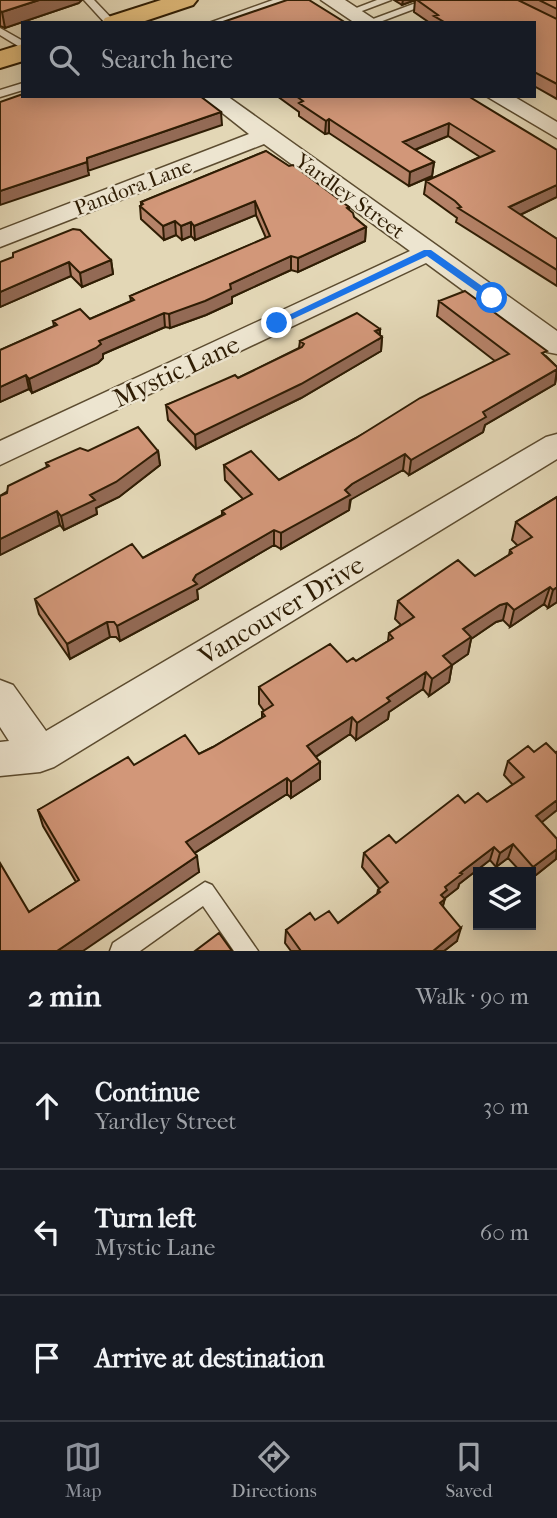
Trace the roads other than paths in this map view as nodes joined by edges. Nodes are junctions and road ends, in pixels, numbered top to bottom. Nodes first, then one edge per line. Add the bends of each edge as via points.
1 (89, 0) edge
2 (185, 0) edge
3 (283, 0) edge
4 (331, 0) edge
5 (386, 0) edge
6 (433, 0) edge
7 (351, 12) junction
8 (111, 21) edge
9 (119, 21) edge
10 (220, 21) edge
11 (367, 21) edge
12 (375, 21) edge
13 (0, 31) edge
14 (21, 46) edge
15 (21, 53) edge
16 (0, 60) edge
17 (21, 87) edge
18 (0, 94) edge
19 (215, 98) edge
20 (500, 98) edge
21 (557, 131) edge
22 (266, 135) junction
23 (0, 239) edge
24 (428, 252) junction
25 (557, 345) edge
26 (557, 445) edge
27 (0, 454) edge
28 (0, 696) edge
29 (40, 755) junction
30 (0, 759) edge
31 (121, 951) edge
32 (247, 951) edge

1 - 8 lane
2 - 9 main road
3 - 10 lane
4 - 7 street
5 - 7 lane
6 - 12 lane
7 - 11 street
13 - 14 lane
15 - 16 main road
17 - 18 lane
19 - 22 street, Yardley Street
20 - 21 street
22 - 23 street, Pandora Lane
22 - 24 street, Yardley Street
24 - 25 street, Yardley Street
24 - 27 street, Mystic Lane
26 - 29 street, Vancouver Drive
28 - 29 street
29 - 30 street, Vancouver Drive
31 - 32 lane via 205,892

